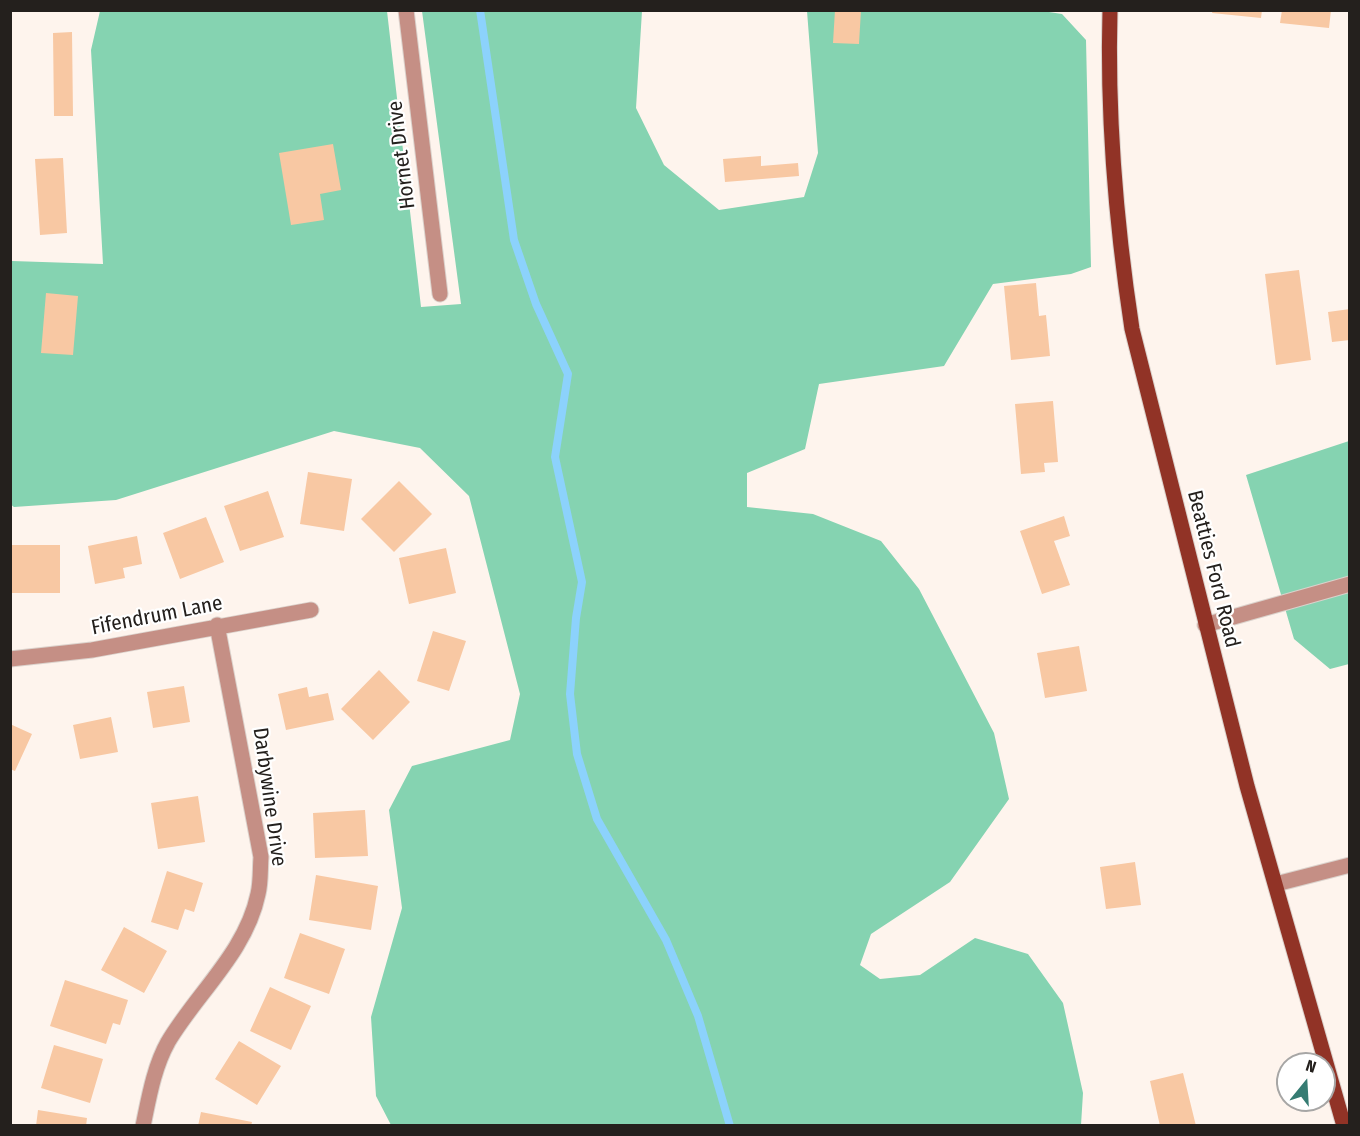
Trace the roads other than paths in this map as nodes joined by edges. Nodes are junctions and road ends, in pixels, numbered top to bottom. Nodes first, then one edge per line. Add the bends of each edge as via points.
1 (406, 10) edge
2 (1110, 10) edge
3 (440, 294) dead end
4 (1350, 584) edge
5 (311, 610) dead end
6 (217, 625) junction
7 (1205, 625) junction
8 (10, 659) edge
9 (1350, 865) edge
10 (1276, 884) junction
11 (143, 1125) edge
12 (1344, 1125) edge

1 - 3 street, Hornet Drive
2 - 7 main road, Beatties Ford Road via 1113,156 1128,305
4 - 7 street
5 - 6 street, Fifendrum Lane
6 - 8 street, Fifendrum Lane via 92,650
6 - 11 street, Darbywine Drive via 261,857 259,892 250,920 224,965 168,1042 156,1070
7 - 10 main road, Beatties Ford Road
9 - 10 street
10 - 12 main road, Beatties Ford Road

